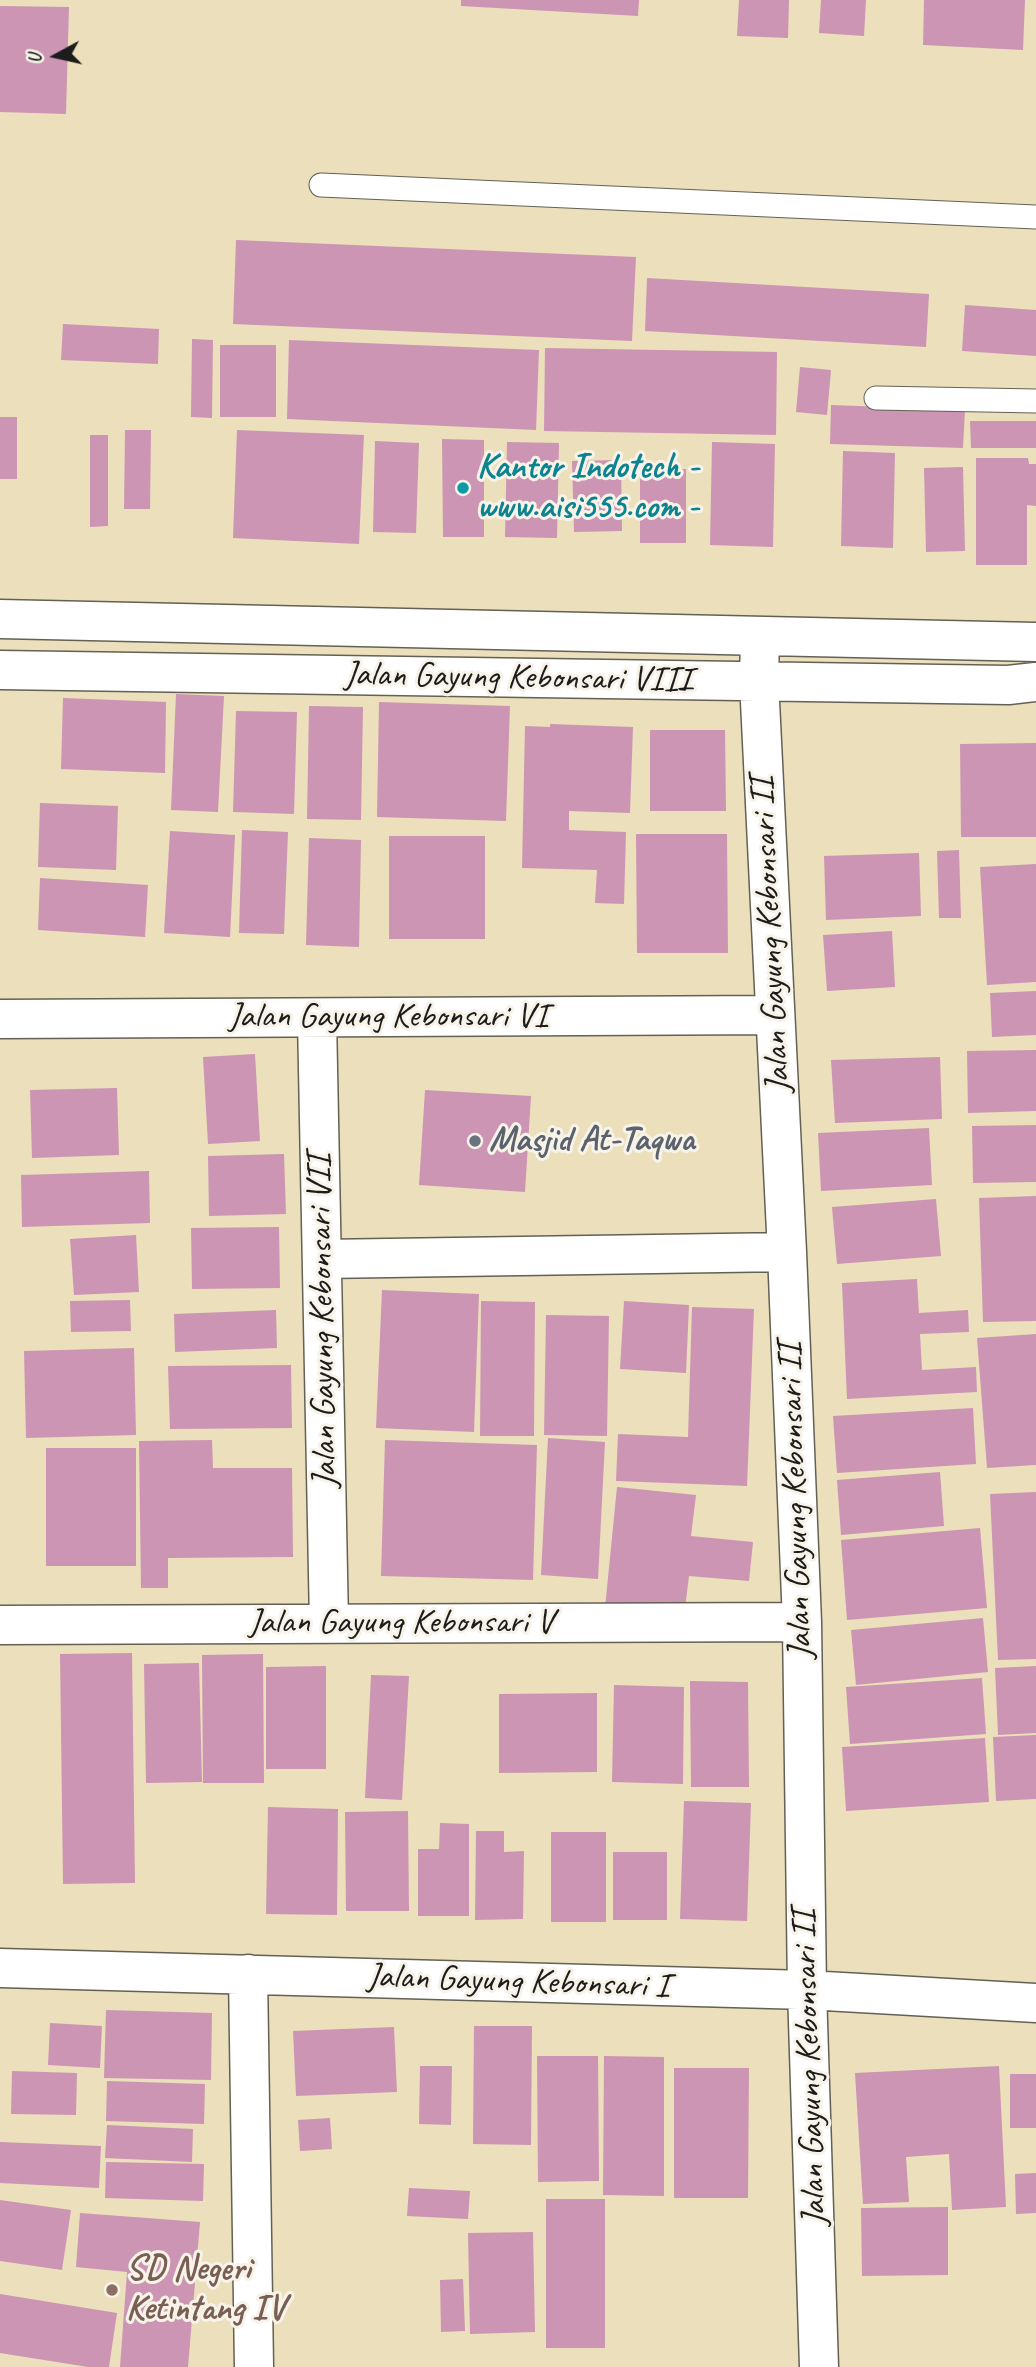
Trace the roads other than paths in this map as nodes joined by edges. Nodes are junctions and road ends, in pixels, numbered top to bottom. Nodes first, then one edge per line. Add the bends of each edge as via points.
1 (321, 186) dead end
2 (1036, 217) edge
3 (876, 398) dead end
4 (1036, 401) edge
5 (0, 619) edge
6 (760, 636) junction
7 (1036, 642) edge
8 (0, 670) edge
9 (759, 681) junction
10 (1036, 682) edge
11 (775, 1015) junction
12 (317, 1018) junction
13 (0, 1019) edge
14 (788, 1252) junction
15 (322, 1259) junction
16 (802, 1622) junction
17 (329, 1624) junction
18 (0, 1625) edge
19 (0, 1968) edge
20 (248, 1974) junction
21 (807, 1990) junction
22 (1036, 2003) edge
23 (254, 2367) edge
24 (819, 2367) edge

1 - 2 lane
3 - 4 lane
5 - 6 street, Jalan Gayung Kebonsari VIII
6 - 7 street, Jalan Gayung Kebonsari VIII
6 - 9 street, Jalan Gayung Kebonsari II
8 - 9 street, Jalan Gayung Kebonsari VIII
9 - 10 street, Jalan Gayung Kebonsari VIII
9 - 11 street, Jalan Gayung Kebonsari II
11 - 12 street, Jalan Gayung Kebonsari VI
11 - 14 street, Jalan Gayung Kebonsari II
12 - 13 street, Jalan Gayung Kebonsari VI
12 - 15 street, Jalan Gayung Kebonsari VII
14 - 15 street
14 - 16 street, Jalan Gayung Kebonsari II
15 - 17 street, Jalan Gayung Kebonsari VII
16 - 17 street, Jalan Gayung Kebonsari V
16 - 21 street, Jalan Gayung Kebonsari II
17 - 18 street, Jalan Gayung Kebonsari V
19 - 20 street, Jalan Gayung Kebonsari I
20 - 21 street, Jalan Gayung Kebonsari I
20 - 23 street
21 - 22 street, Jalan Gayung Kebonsari I
21 - 24 street, Jalan Gayung Kebonsari II

